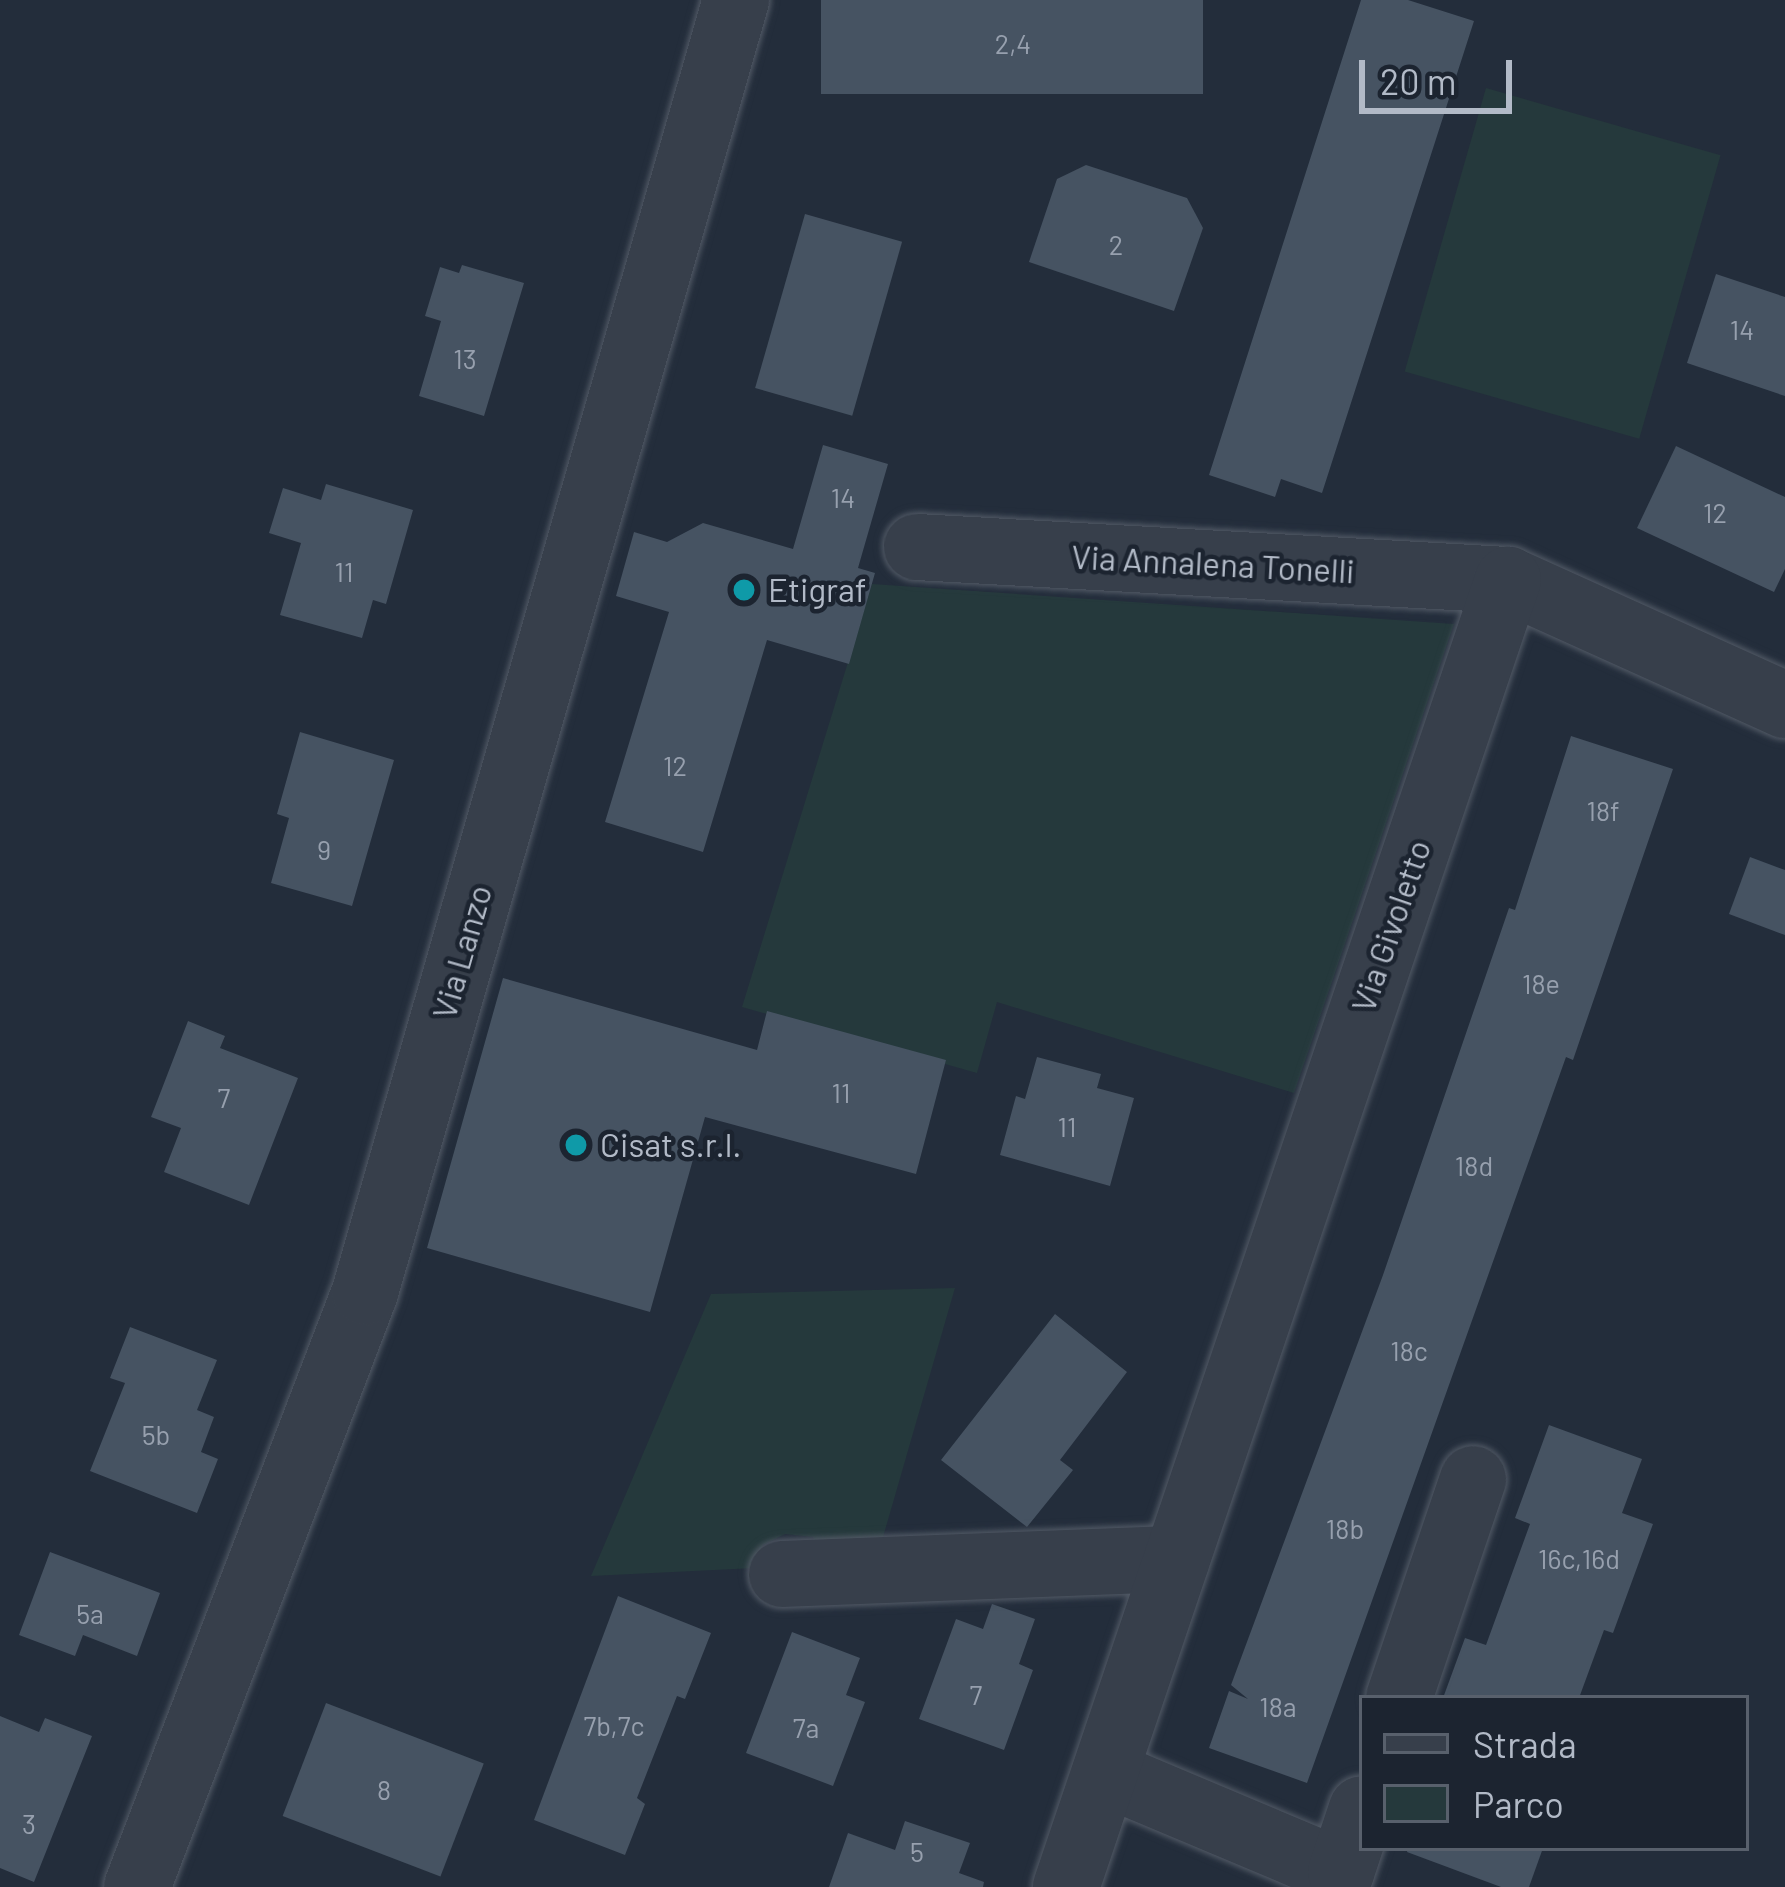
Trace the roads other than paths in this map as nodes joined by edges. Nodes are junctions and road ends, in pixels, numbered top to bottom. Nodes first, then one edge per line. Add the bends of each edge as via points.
1 (736, 0) edge
2 (917, 547) dead end
3 (1508, 580) junction
4 (1785, 705) edge
5 (1473, 1479) dead end
6 (1177, 1559) junction
7 (782, 1574) dead end
8 (1400, 1695) edge
9 (1105, 1773) junction
10 (1359, 1818) edge
11 (137, 1887) edge
12 (1066, 1887) edge

1 - 11 street, Via Lanzo via 364,1292
2 - 3 street, Via Annalena Tonelli
3 - 4 street
3 - 6 street, Via Givoletto
5 - 8 street
6 - 7 street
6 - 9 street, Via Givoletto
9 - 10 street via 1341,1872
9 - 12 street, Via Givoletto

